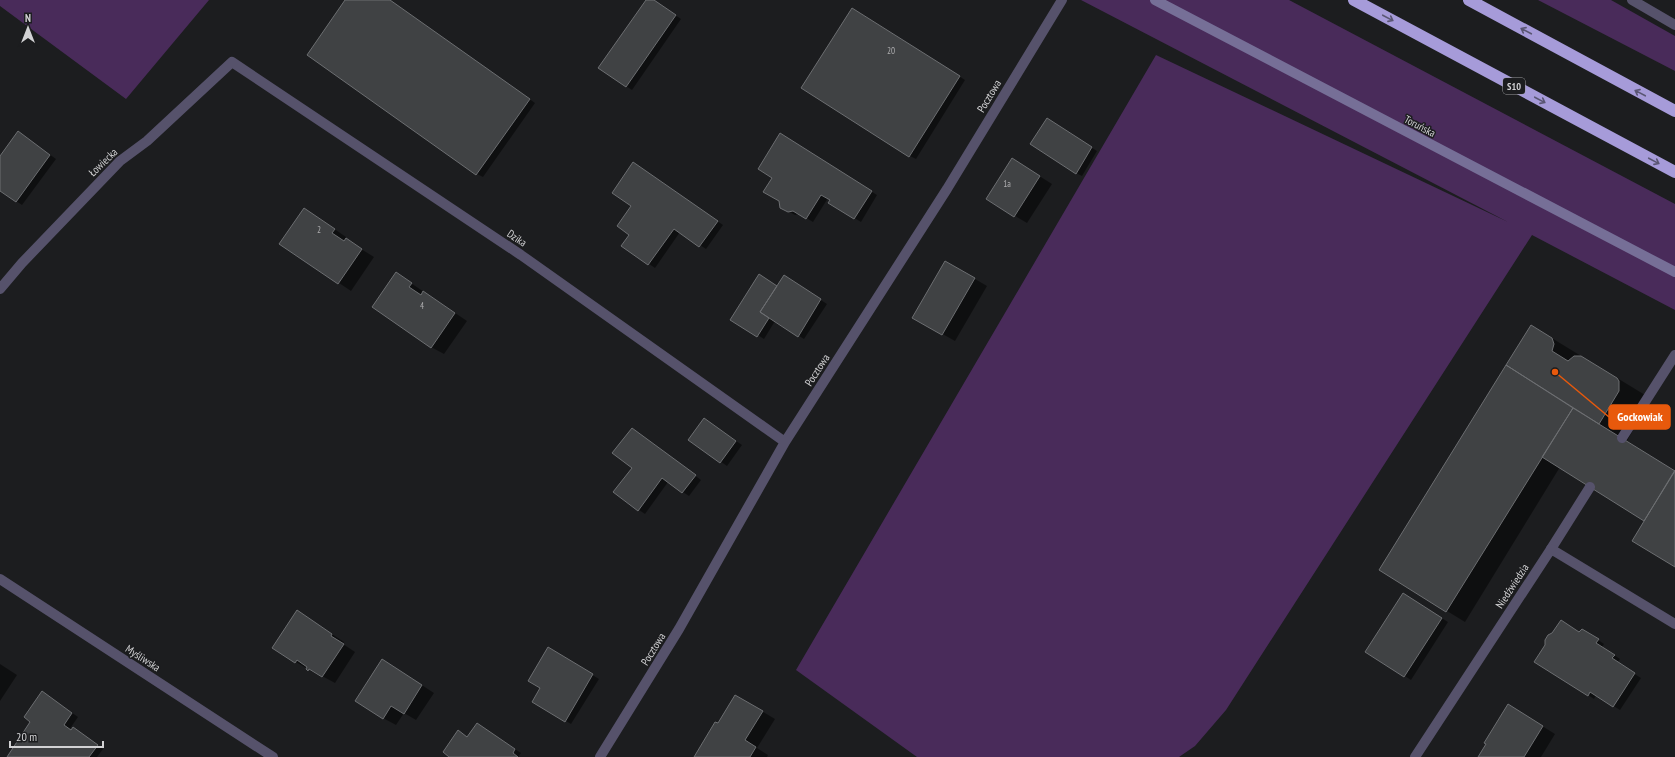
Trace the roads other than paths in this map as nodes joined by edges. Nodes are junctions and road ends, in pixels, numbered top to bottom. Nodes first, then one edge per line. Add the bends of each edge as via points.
1 (1062, 0) edge
2 (1155, 0) edge
3 (1354, 0) edge
4 (1469, 0) edge
5 (1632, 0) edge
6 (1675, 25) edge
7 (232, 62) joint
8 (1675, 111) edge
9 (1675, 172) edge
10 (1675, 272) edge
11 (0, 289) edge
12 (1675, 355) edge
13 (1622, 438) dead end
14 (785, 442) junction
15 (1590, 487) dead end
16 (1550, 549) junction
17 (0, 579) edge
18 (1675, 624) edge
19 (273, 757) edge
20 (600, 757) edge
21 (1415, 757) edge

1 - 14 street, Pocztowa via 947,189
2 - 10 street, Toruńska
3 -> 9 highway, S10
8 -> 4 highway
5 - 6 street
7 - 11 street, Łowiecka via 147,141 120,161
7 - 14 street, Dzika via 521,255
12 - 13 street
14 - 20 street, Pocztowa via 679,629
15 - 16 street, Niedźwiedzia
16 - 18 street
16 - 21 street, Niedźwiedzia
17 - 19 street, Myśliwska

